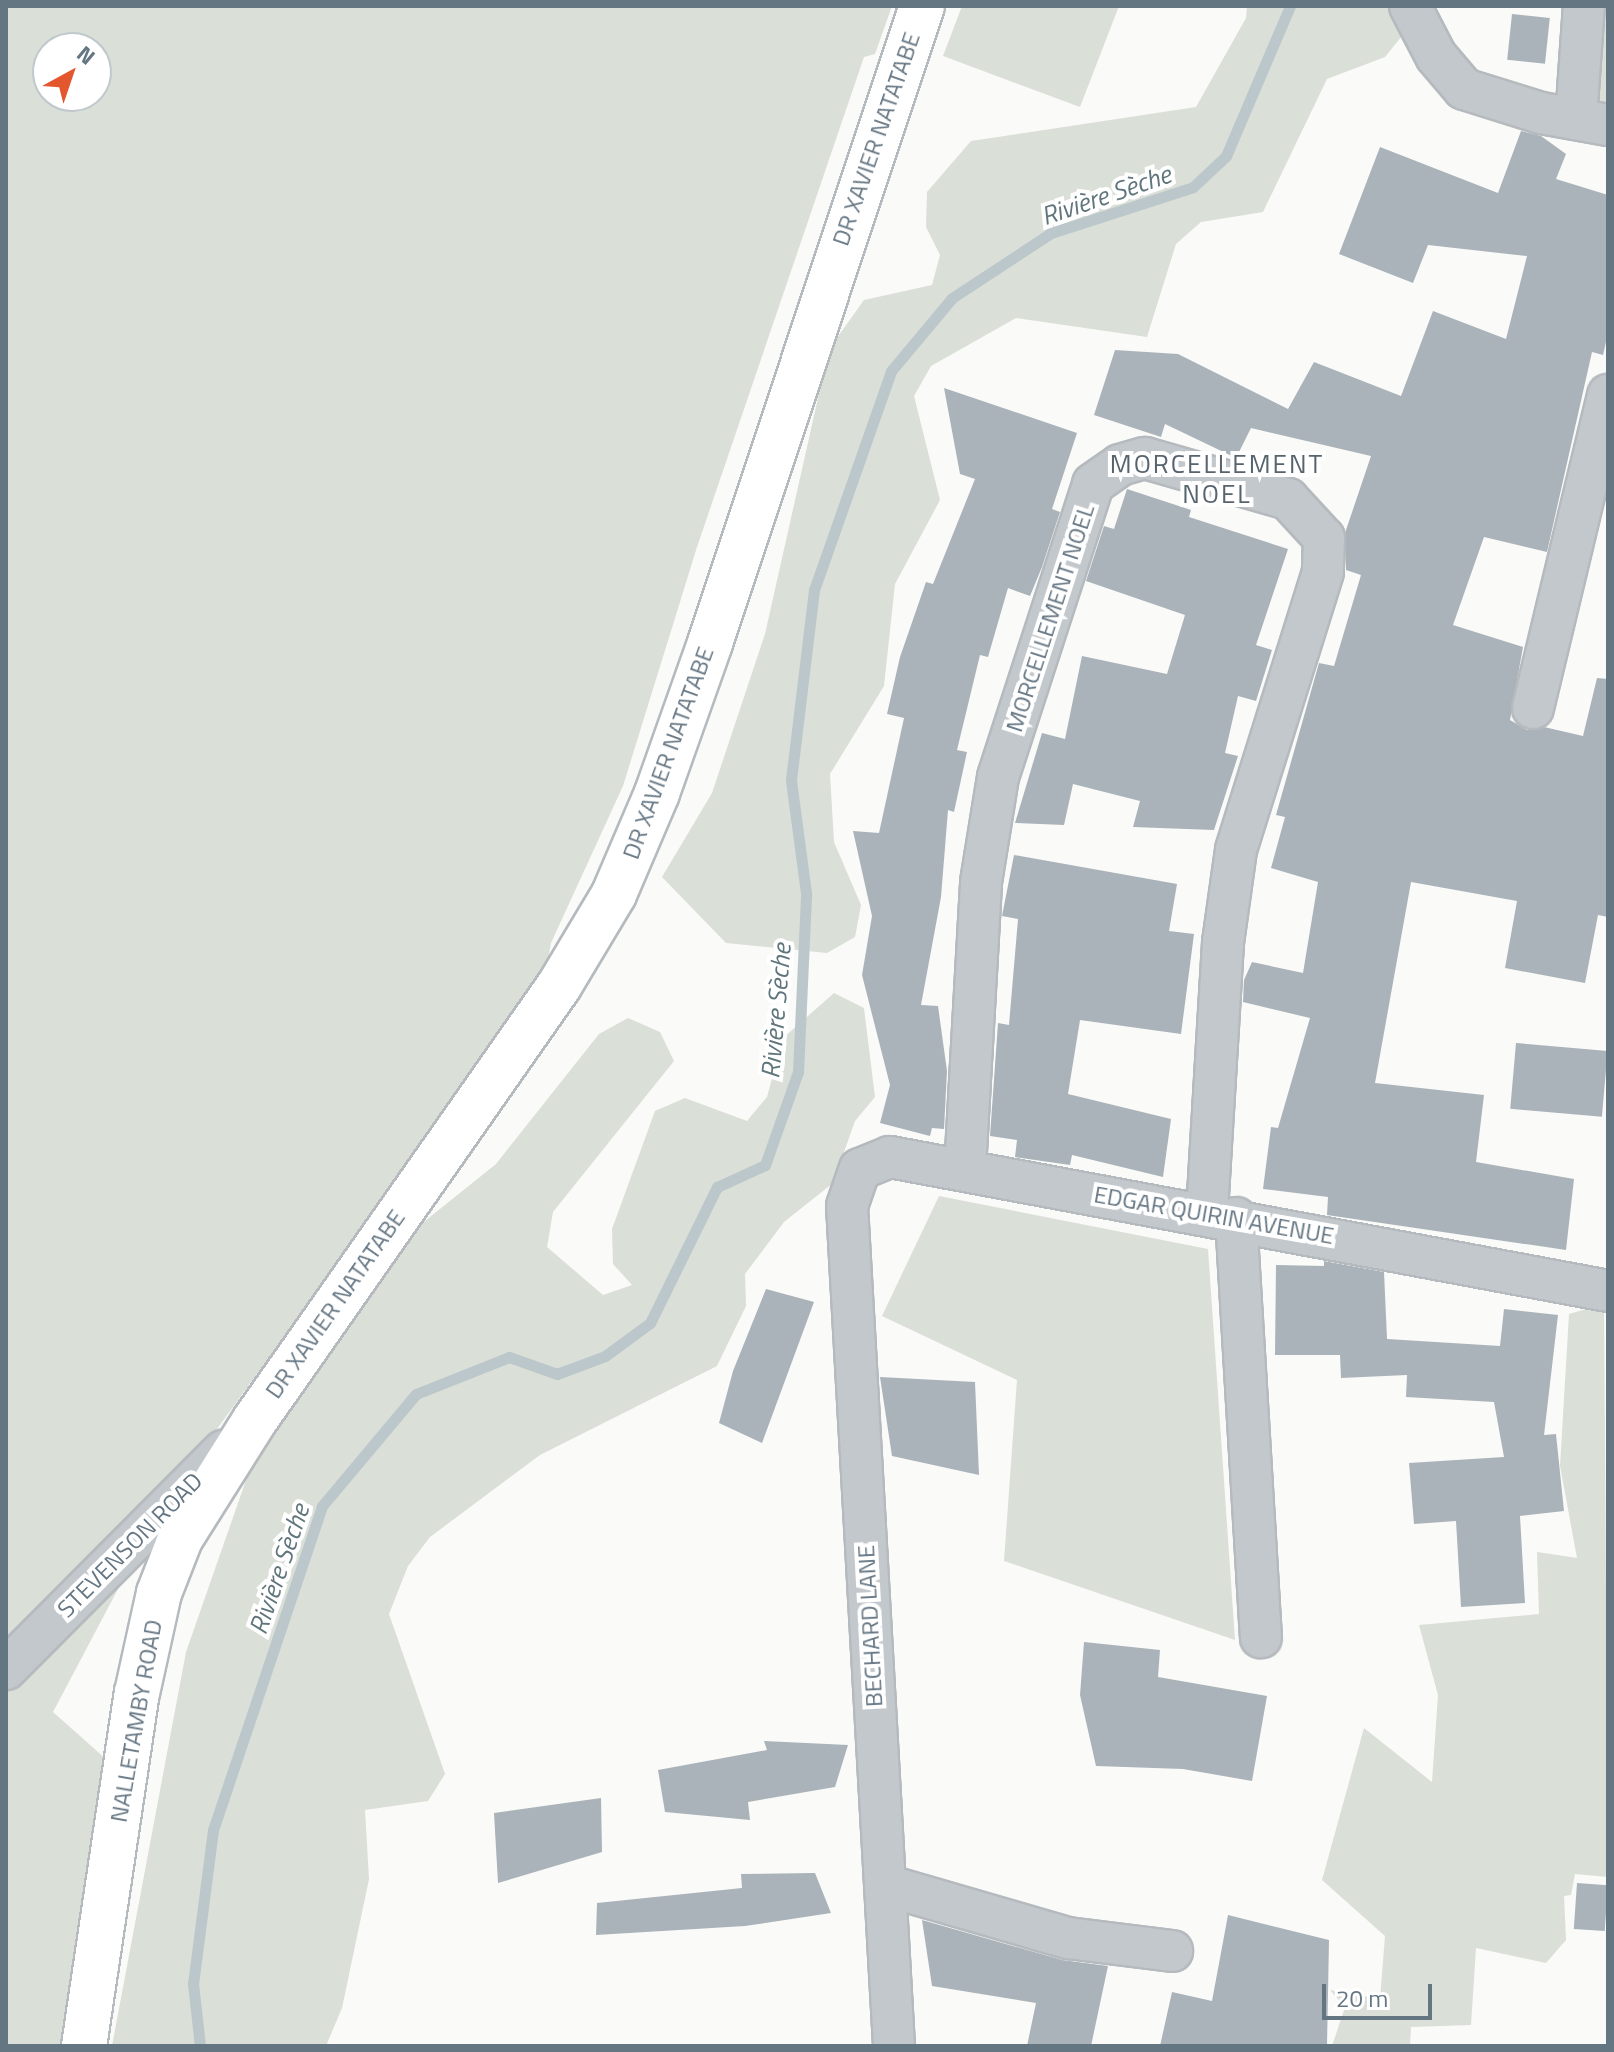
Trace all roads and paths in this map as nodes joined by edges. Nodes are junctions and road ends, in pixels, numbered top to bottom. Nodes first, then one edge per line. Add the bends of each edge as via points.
1 (922, 6) edge
2 (1410, 6) edge
3 (1584, 6) edge
4 (1592, 122) edge
5 (1608, 395) edge
6 (1533, 708) dead end
7 (965, 1170) junction
8 (847, 1206) joint
9 (1222, 1216) junction
10 (1608, 1291) edge
11 (255, 1420) junction
12 (1261, 1637) dead end
13 (6, 1669) edge
14 (885, 1885) junction
15 (1172, 1951) dead end
16 (84, 2046) edge
17 (894, 2046) edge

1 - 11 main road, DR XAVIER NATATABE via 710,643 614,894 559,986
2 - 4 street via 1436,56 1464,89
3 - 4 street
5 - 6 street
7 - 8 street, EDGAR QUIRIN AVENUE via 890,1157 860,1169
7 - 9 street, EDGAR QUIRIN AVENUE
7 - 9 street, MORCELLEMENT NOEL via 981,882 998,777 1093,484 1120,465 1145,458 1288,499 1324,538 1323,572 1236,850 1223,943
8 - 14 street, BECHARD LANE
9 - 10 street, EDGAR QUIRIN AVENUE
9 - 12 street, MORCELLEMENT NOEL
11 - 13 street, STEVENSON ROAD
11 - 16 main road, NALLETAMBY ROAD via 180,1539 159,1593 137,1693
14 - 15 street via 1068,1938
14 - 17 street, BECHARD LANE

